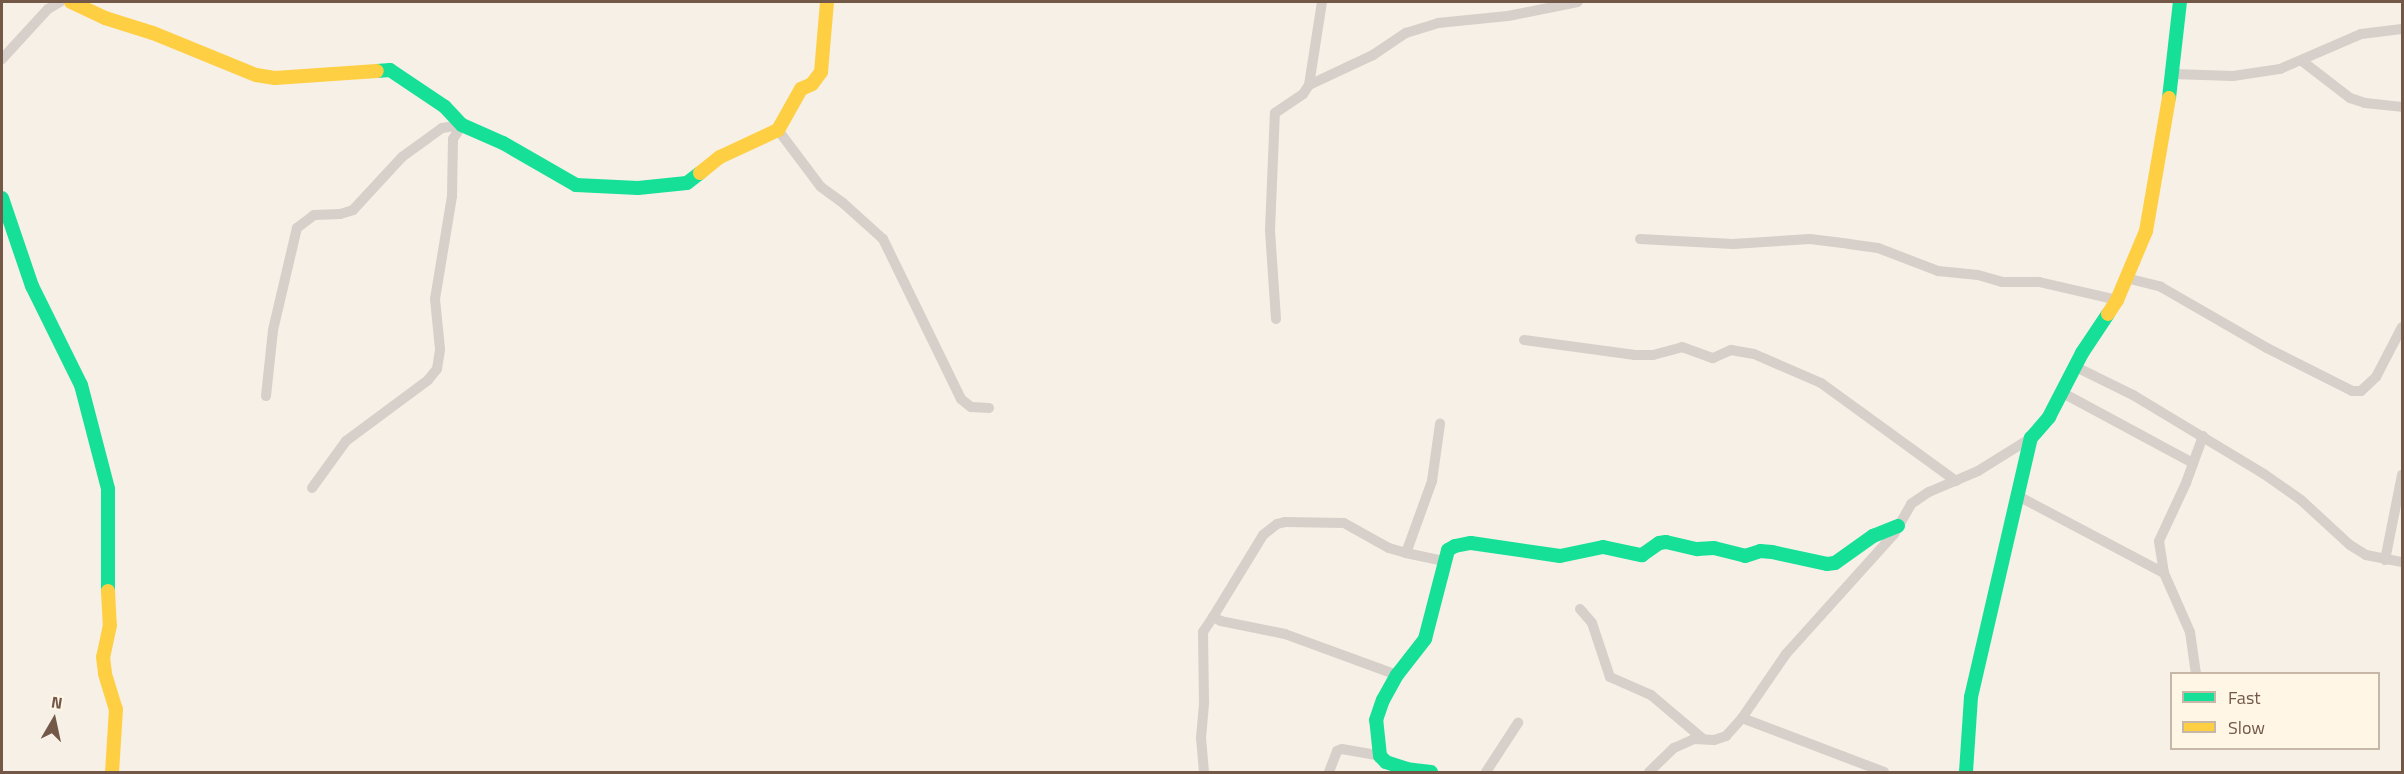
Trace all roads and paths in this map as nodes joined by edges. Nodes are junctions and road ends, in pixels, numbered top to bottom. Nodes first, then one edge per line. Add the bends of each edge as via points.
1 (60, 2) edge
2 (71, 2) edge
3 (828, 2) edge
4 (1322, 2) edge
5 (1578, 2) edge
6 (2180, 2) edge
7 (2403, 29) edge
8 (2, 59) edge
9 (2302, 61) junction
10 (2173, 74) junction
11 (1309, 85) junction
12 (2403, 107) edge
13 (462, 125) junction
14 (778, 130) junction
15 (2, 198) edge
16 (1640, 239) dead end
17 (2126, 278) junction
18 (2117, 300) junction
19 (1276, 319) dead end
20 (2403, 327) edge
21 (1524, 340) dead end
22 (2076, 366) junction
23 (2061, 392) junction
24 (266, 396) dead end
25 (989, 408) dead end
26 (1440, 424) dead end
27 (2203, 436) junction
28 (2031, 438) junction
29 (2193, 463) junction
30 (2403, 476) edge
31 (1956, 481) junction
32 (312, 488) dead end
33 (2018, 496) junction
34 (1898, 526) junction
35 (1406, 553) junction
36 (2385, 560) junction
37 (1444, 561) junction
38 (2403, 562) edge
39 (2164, 573) junction
40 (1580, 609) dead end
41 (1213, 617) junction
42 (2196, 672) edge
43 (1397, 675) junction
44 (1742, 718) junction
45 (1518, 723) dead end
46 (1703, 739) junction
47 (1380, 756) junction
48 (112, 772) edge
49 (1204, 772) edge
50 (1329, 772) edge
51 (1431, 772) edge
52 (1486, 772) edge
53 (1649, 772) edge
54 (1884, 772) edge
55 (1966, 772) edge

1 - 8 street via 48,9
2 - 13 street via 256,75 275,78 390,70 445,107
3 - 14 street via 821,72 812,84 801,89
4 - 11 street
5 - 11 street via 1508,16 1438,23 1406,33 1373,55
6 - 10 street
7 - 9 street via 2361,34
9 - 10 street via 2280,69 2233,76
9 - 12 street via 2350,98
10 - 17 street via 2146,231
11 - 19 street via 1275,114 1270,230
13 - 14 street via 576,185 638,188 687,183 720,156
13 - 24 street via 442,128 402,158 353,210 314,215 297,228 273,330
13 - 32 street via 453,139 452,196 435,299 440,349 437,369 428,380 346,441
14 - 25 street via 821,187 883,239 961,399 971,408
15 - 48 street via 32,286 81,385 108,489 110,625 103,657 116,709
16 - 18 street via 1733,243 1810,239 1850,244 1878,248 1938,271 2002,282 2039,282
17 - 18 street
17 - 20 street via 2160,287 2352,391 2366,388 2376,376
18 - 22 street
21 - 31 street via 1635,355 1653,355 1682,347 1713,358 1731,350 1754,354 1821,383
22 - 23 street
22 - 27 street
23 - 28 street via 2049,417
23 - 29 street
26 - 35 street via 1432,481
27 - 29 street
27 - 36 street via 2301,500 2366,555
28 - 31 street
28 - 33 street
29 - 39 street via 2159,542
30 - 36 street
31 - 34 street via 1911,504
33 - 39 street
33 - 55 street via 1971,697
34 - 37 street via 1827,564 1772,552 1745,556 1666,542 1642,555 1603,547 1560,556 1471,543 1448,550
34 - 44 street via 1875,557 1786,654
35 - 37 street
35 - 41 street via 1344,523 1277,524 1263,535
36 - 38 street
37 - 43 street via 1425,639
39 - 42 street via 2190,632
40 - 46 street via 1592,623 1610,677 1651,695
41 - 43 street via 1285,634
41 - 49 street via 1203,632
43 - 47 street via 1376,720
44 - 46 street via 1720,739
44 - 54 street
45 - 52 street
46 - 53 street via 1674,748
47 - 50 street via 1342,748
47 - 51 street via 1407,770

